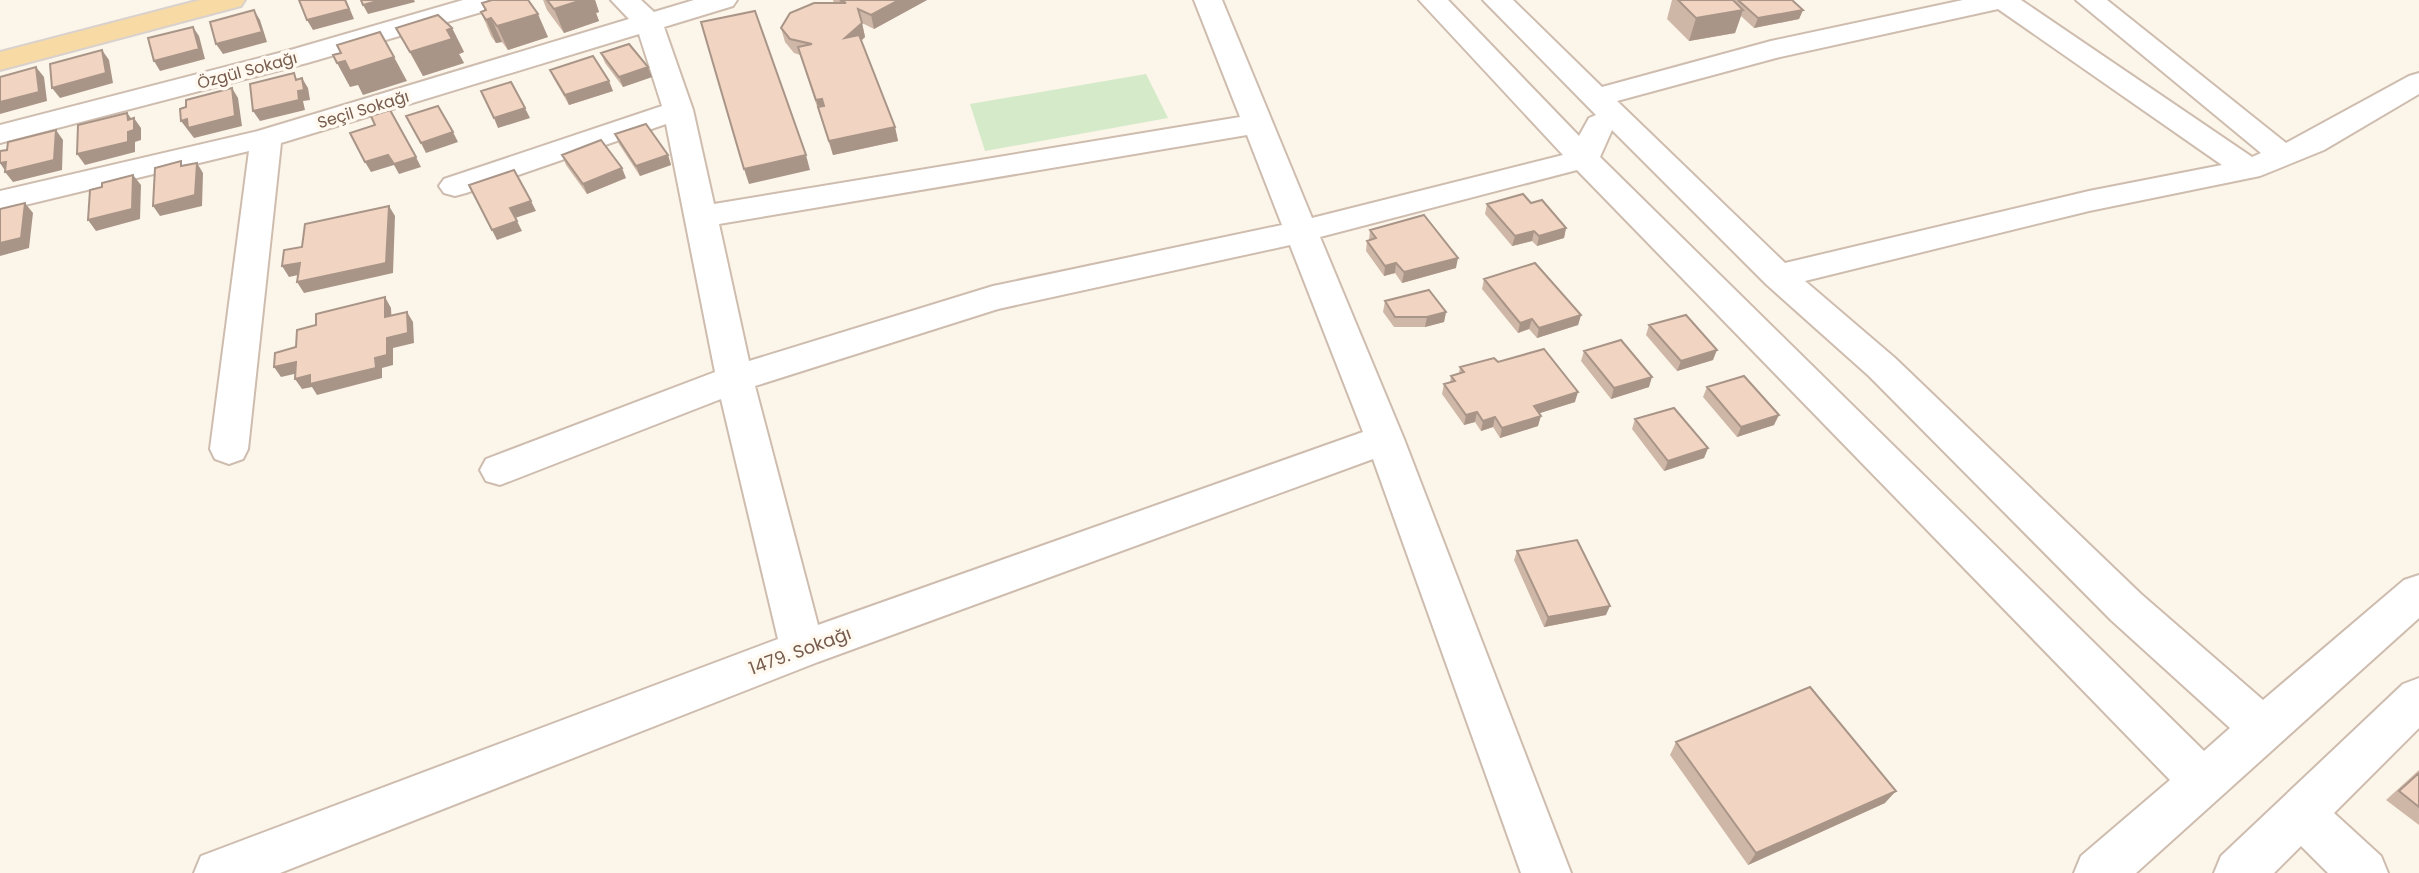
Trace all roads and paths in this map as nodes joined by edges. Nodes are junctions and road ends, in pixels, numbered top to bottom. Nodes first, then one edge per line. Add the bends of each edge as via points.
1 (164, 0) edge
2 (230, 0) edge
3 (492, 0) edge
4 (723, 0) edge
5 (1209, 0) edge
6 (1433, 0) edge
7 (1497, 0) edge
8 (2002, 0) edge
9 (2090, 0) edge
10 (637, 11) edge
11 (0, 43) edge
12 (0, 61) edge
13 (2419, 82) edge
14 (1607, 107) junction
15 (678, 110) junction
16 (1256, 124) junction
17 (0, 134) edge
18 (266, 138) junction
19 (2282, 155) junction
20 (1584, 159) junction
21 (2249, 169) junction
22 (455, 186) dead end
23 (0, 201) edge
24 (700, 217) junction
25 (1300, 232) junction
26 (1779, 276) junction
27 (735, 379) junction
28 (1385, 439) junction
29 (229, 449) dead end
30 (500, 470) dead end
31 (2419, 592) edge
32 (802, 649) junction
33 (2419, 698) edge
34 (2263, 729) junction
35 (2203, 782) junction
36 (2300, 813) junction
37 (2257, 867) edge
38 (219, 873) edge
39 (1546, 873) edge
40 (2099, 873) edge
41 (2363, 873) edge

1 - 11 main road
2 - 12 main road
3 - 17 street, Özgül Sokağı via 298,57
4 - 10 street, Seçil Sokağı
5 - 16 street
6 - 20 street
7 - 14 street
8 - 14 street via 1771,50
8 - 21 street
9 - 19 street
10 - 15 street
10 - 18 street, Seçil Sokağı
13 - 19 street via 2313,143
14 - 20 street
14 - 26 street
15 - 22 street
15 - 24 street
16 - 24 street
16 - 25 street
18 - 23 street, Seçil Sokağı
18 - 29 street
19 - 21 street
20 - 25 street
20 - 35 street
21 - 26 street via 2089,201
24 - 27 street
25 - 27 street via 993,298
25 - 28 street
26 - 34 street via 1882,367 2126,607
27 - 30 street
27 - 32 street
28 - 32 street, 1479. Sokağı
28 - 39 street
31 - 34 street
32 - 38 street, 1479. Sokağı
33 - 36 street
34 - 35 street
35 - 40 street
36 - 37 street
36 - 41 street

